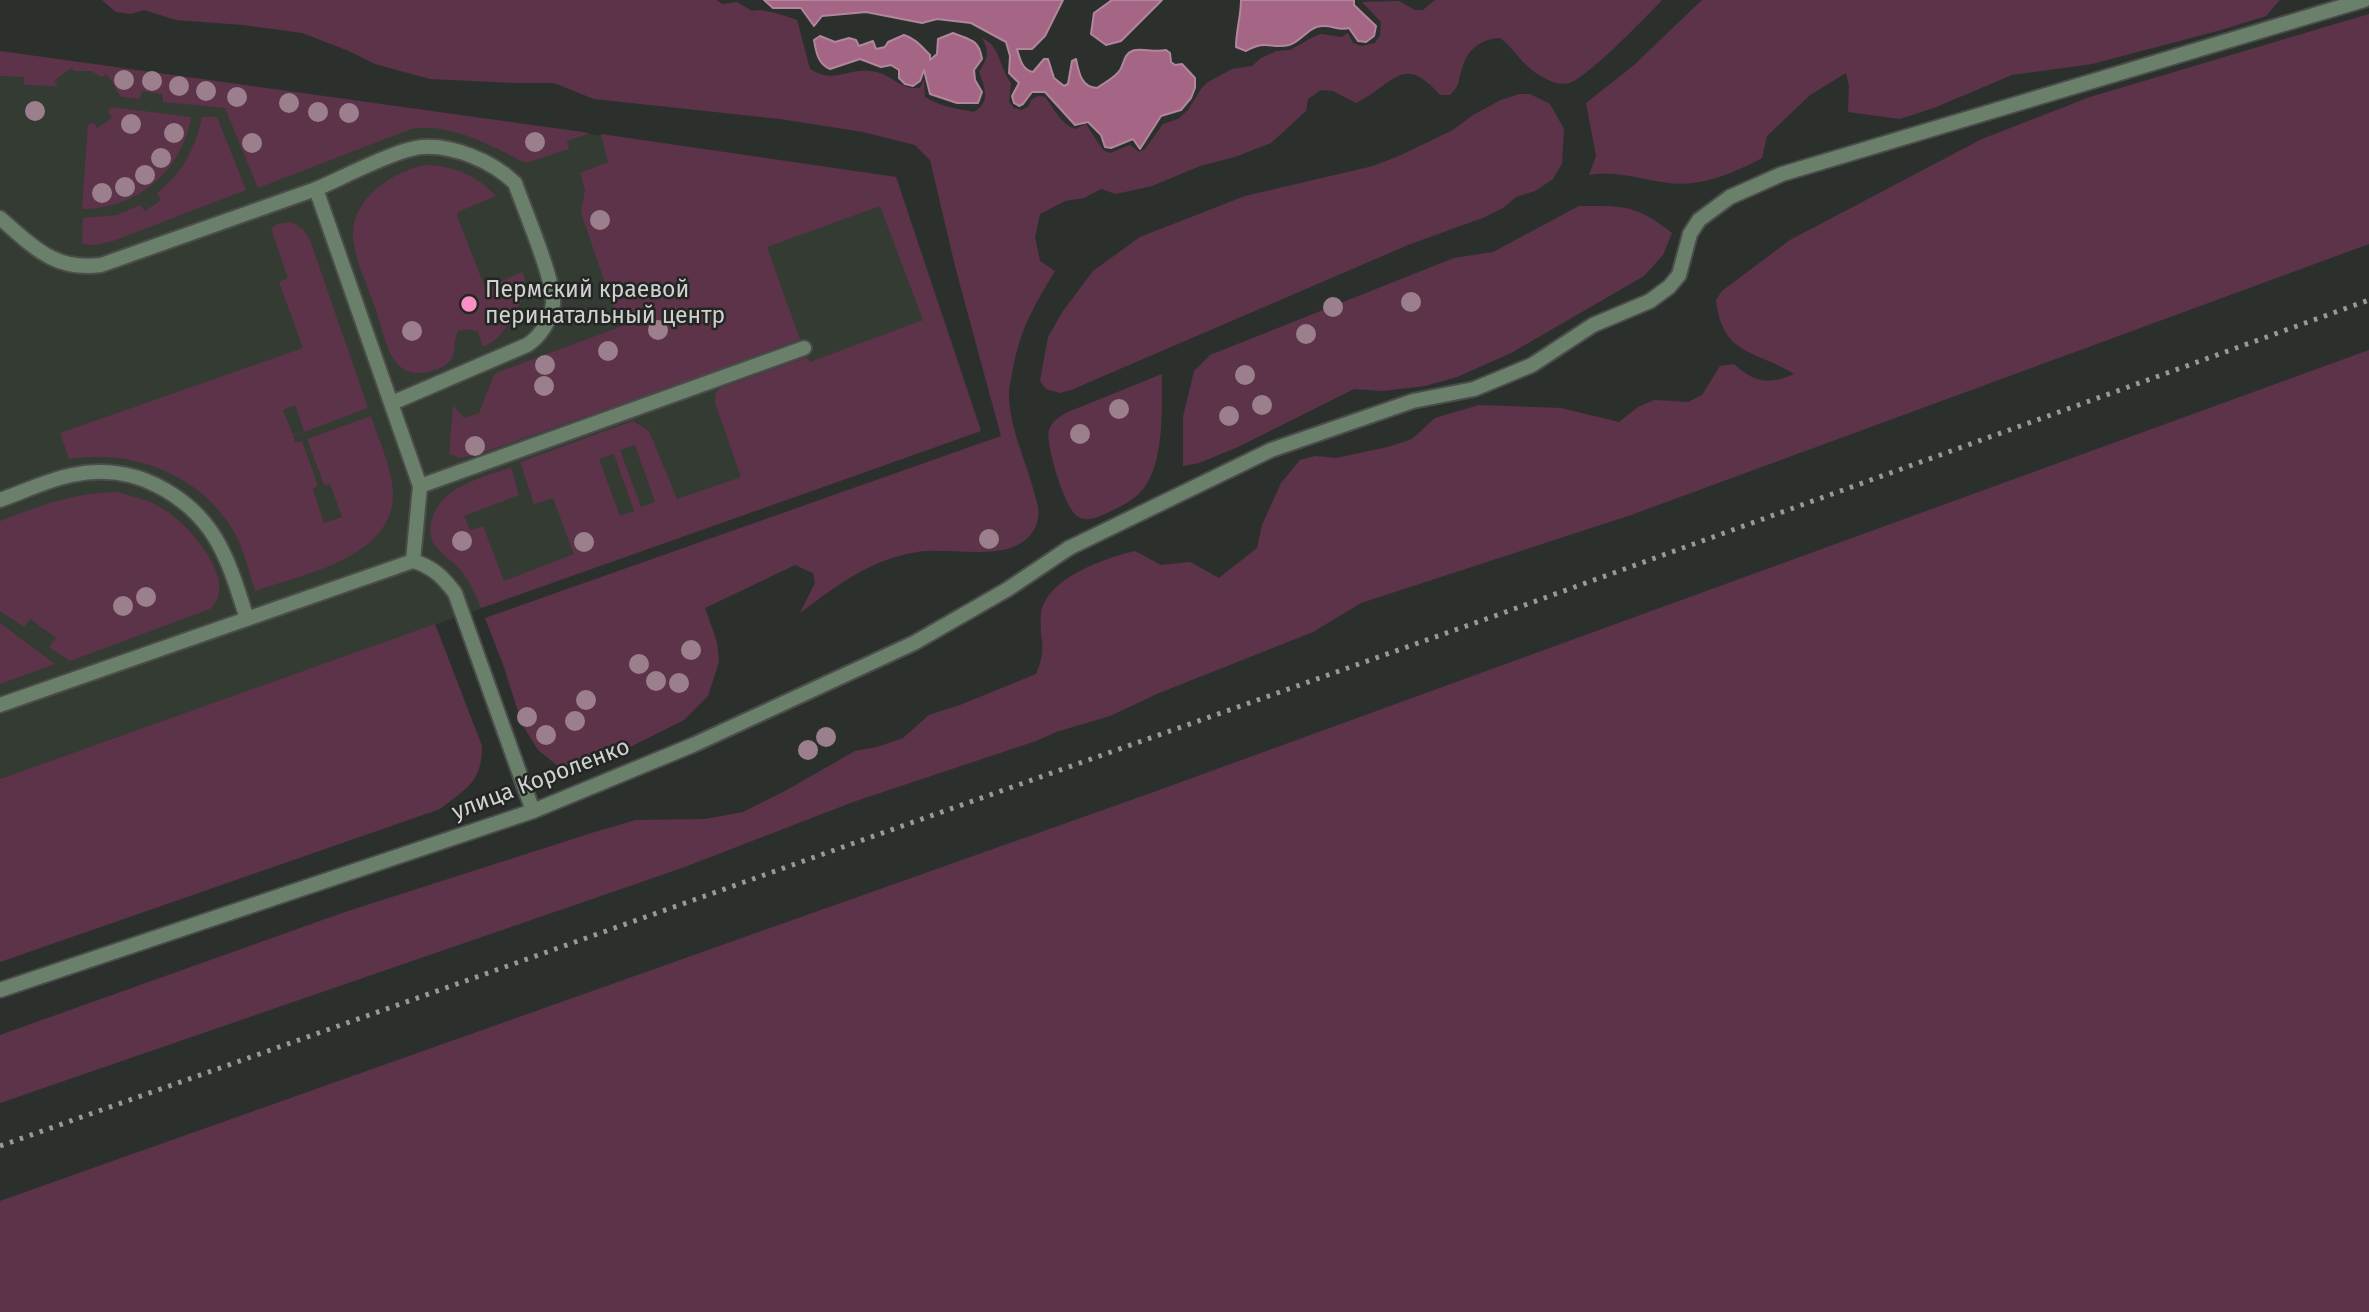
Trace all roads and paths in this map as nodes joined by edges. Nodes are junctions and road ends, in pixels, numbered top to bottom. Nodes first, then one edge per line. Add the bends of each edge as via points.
1 (2364, 0) edge
2 (317, 189) junction
3 (0, 218) edge
4 (804, 348) dead end
5 (392, 403) junction
6 (420, 486) junction
7 (0, 500) edge
8 (414, 561) junction
9 (247, 619) junction
10 (0, 705) edge
11 (533, 811) junction
12 (0, 990) edge

1 - 11 street, улица Короленко via 1817,161 1730,197 1699,220 1690,234 1679,275 1669,287 1650,301 1593,325 1532,365 1474,389 1413,401 1271,450 1069,548 914,643 692,745
2 - 3 street via 85,267 53,260
2 - 5 street
2 - 5 street via 421,147 488,163 515,183 550,285 553,302 545,325 527,345
4 - 6 street
5 - 6 street
6 - 8 street
7 - 9 street via 78,474 106,472 145,480 183,500 211,530 233,574
8 - 9 street
8 - 11 street via 433,569 455,593
9 - 10 street
11 - 12 street, улица Короленко

